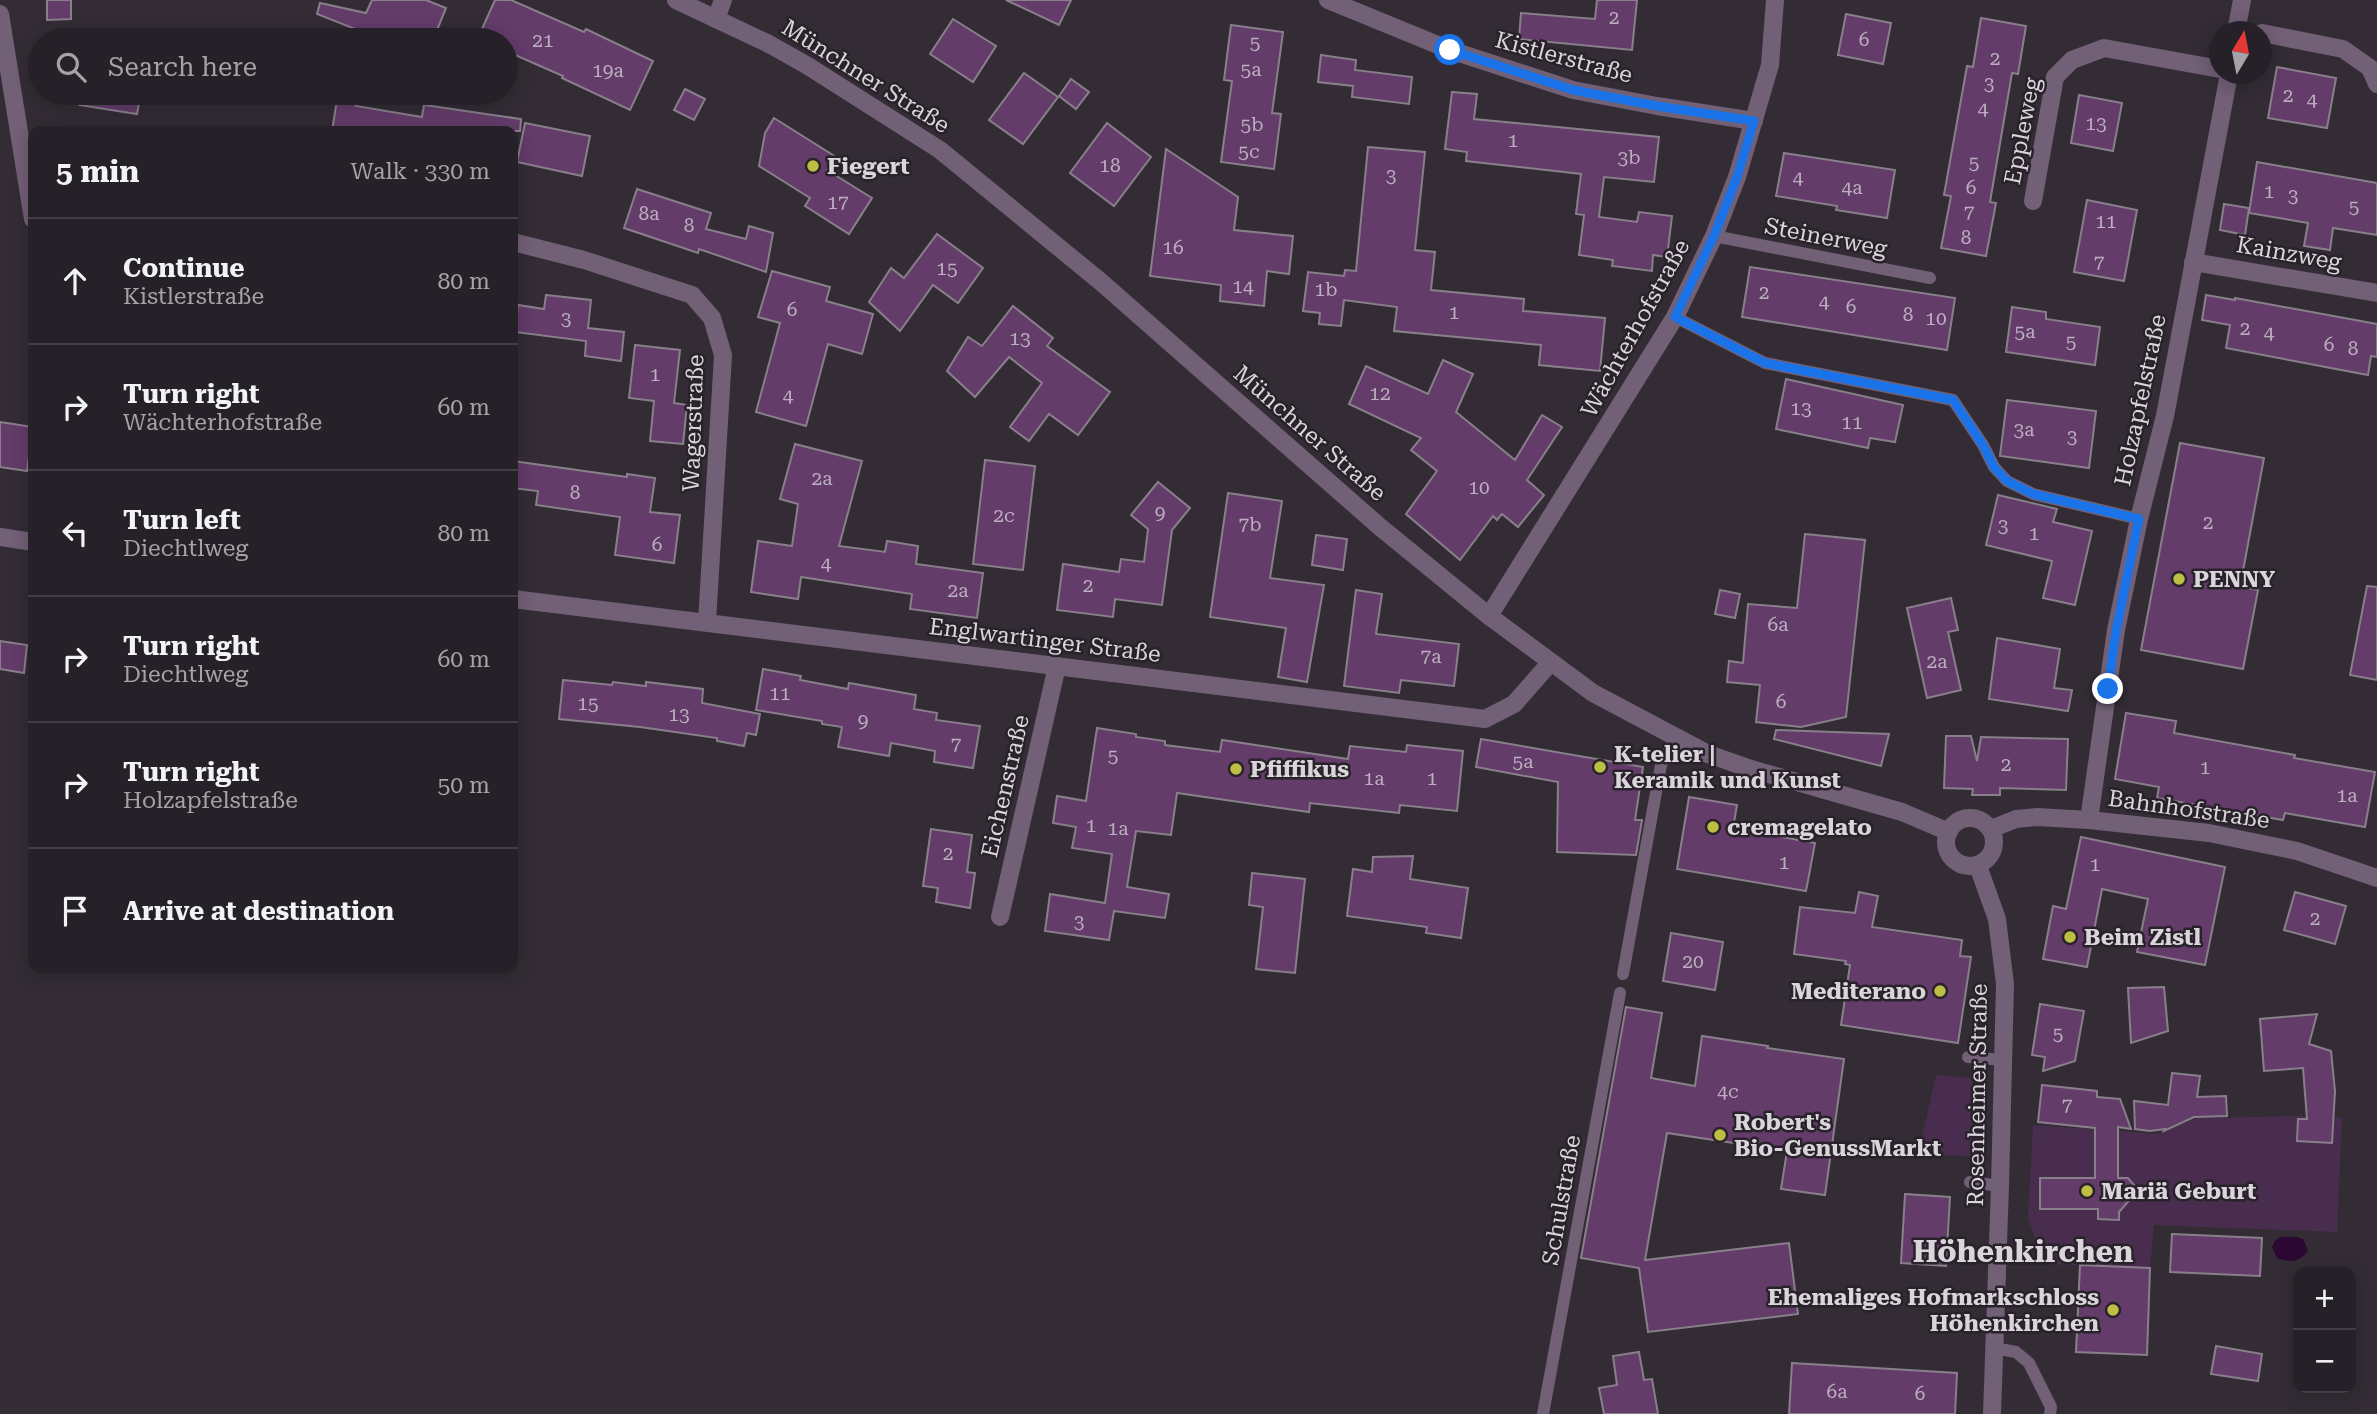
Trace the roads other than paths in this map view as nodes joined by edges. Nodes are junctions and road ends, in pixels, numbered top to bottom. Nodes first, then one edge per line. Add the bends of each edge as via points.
1 (676, 0) edge
2 (723, 0) edge
3 (1328, 0) edge
4 (1774, 0) edge
5 (2242, 0) edge
6 (1349, 5) edge
7 (0, 14) edge
8 (716, 19) junction
9 (2243, 21) edge
10 (2272, 35) edge
11 (2209, 67) edge
12 (2375, 73) edge
13 (2227, 84) edge
14 (1754, 121) junction
15 (28, 150) edge
16 (2033, 201) dead end
17 (1714, 236) junction
18 (518, 243) edge
19 (2193, 262) junction
20 (1930, 278) dead end
21 (2377, 293) edge
22 (1675, 317) junction
23 (2139, 519) junction
24 (0, 537) edge
25 (28, 541) edge
26 (518, 600) edge
27 (1489, 616) junction
28 (706, 622) junction
29 (1550, 663) junction
30 (1057, 666) junction
31 (1675, 738) junction
32 (2089, 820) junction
33 (1991, 829) junction
34 (1949, 832) junction
35 (1978, 866) junction
36 (2377, 878) edge
37 (1000, 917) dead end
38 (1623, 974) dead end
39 (1620, 993) dead end
40 (1968, 1057) dead end
41 (2003, 1060) junction
42 (1970, 1182) dead end
43 (2000, 1186) junction
44 (1994, 1348) junction
45 (1543, 1414) edge
46 (1992, 1414) edge
47 (2050, 1414) edge

1 - 8 street, Münchner Straße
2 - 8 street
3 - 6 street, Kistlerstraße
4 - 14 street, Wächterhofstraße via 1770,65
5 - 9 street
6 - 14 street, Kistlerstraße via 1450,50 1573,90
7 - 15 street
8 - 27 street, Münchner Straße via 808,66 940,150 1101,282 1380,527
10 - 12 street via 2343,49
11 - 16 street, Eppleweg via 2104,48 2072,60 2055,77
13 - 19 street, Holzapfelstraße
14 - 17 street, Wächterhofstraße
17 - 20 lane, Steinerweg
17 - 22 street, Wächterhofstraße
18 - 28 street, Wagerstraße via 692,295 712,318 723,355
19 - 21 street, Kainzweg
19 - 23 street, Holzapfelstraße via 2165,416
22 - 23 lane via 1765,363 1953,400 2007,481 2033,494
22 - 27 street, Wächterhofstraße
23 - 32 street, Holzapfelstraße via 2116,631
24 - 25 street
26 - 28 street, Englwartinger Straße
27 - 29 street, Münchner Straße
28 - 30 street, Englwartinger Straße
29 - 30 street, Englwartinger Straße via 1514,704 1485,719
29 - 31 street, Münchner Straße via 1593,693
30 - 37 street, Eichenstraße
31 - 34 street, Münchner Straße via 1751,769 1902,812
31 - 38 lane via 1661,765
32 - 33 street, Bahnhofstraße via 2026,818
32 - 36 street, Bahnhofstraße via 2209,833 2297,851
33 - 34 street via 1971,818
33 - 35 street via 1994,846
34 - 35 street via 1947,845 1954,860
35 - 41 street, Rosenheimer Straße via 2000,937 2005,984
39 - 45 lane, Schulstraße
40 - 41 lane
41 - 43 street, Rosenheimer Straße
42 - 43 lane
43 - 44 street, Rosenheimer Straße
44 - 46 street, Rosenheimer Straße
44 - 47 lane via 2016,1353 2029,1363 2051,1407

